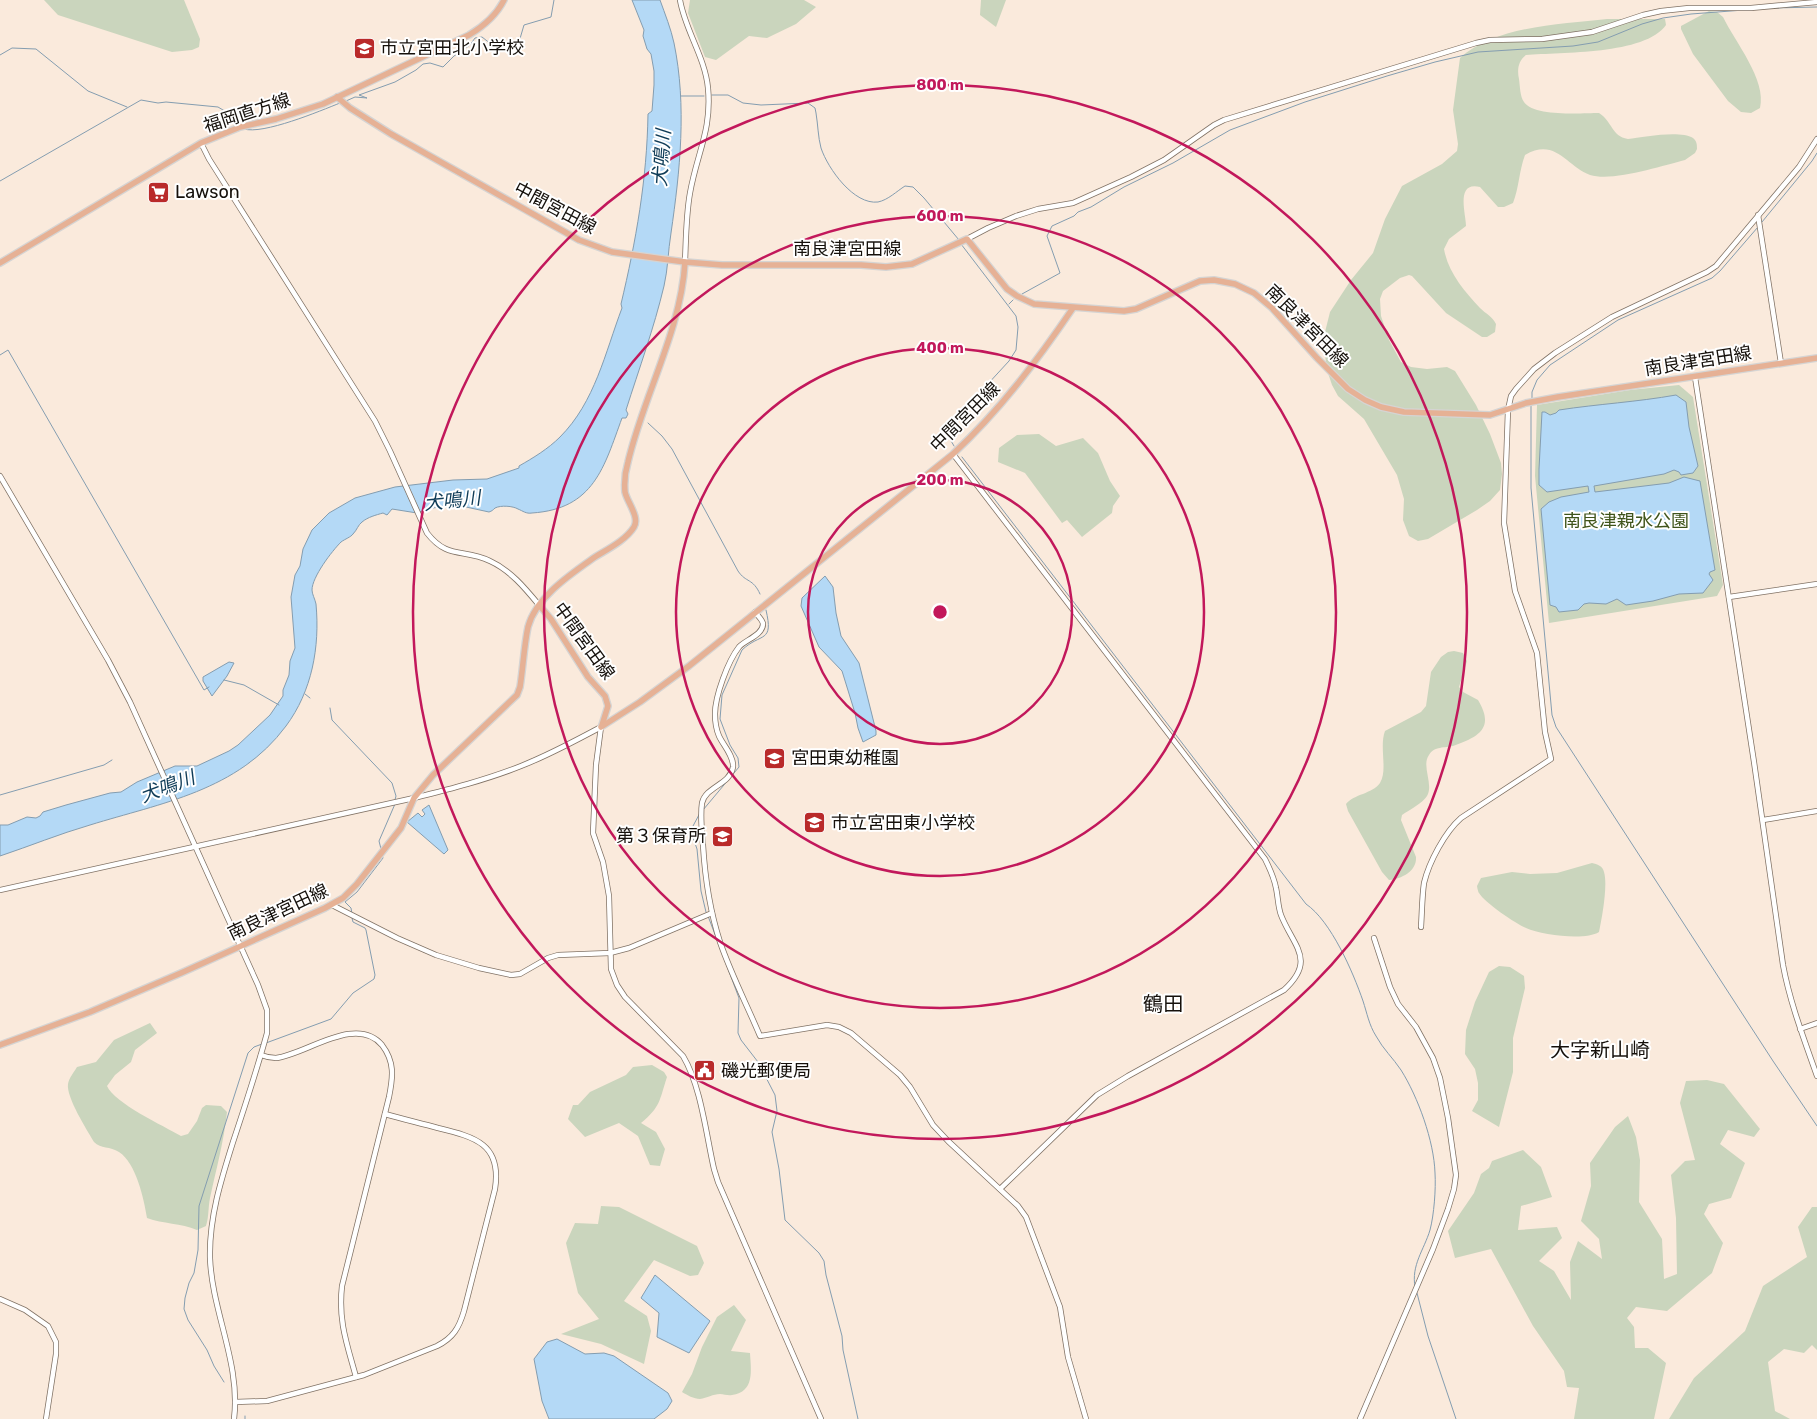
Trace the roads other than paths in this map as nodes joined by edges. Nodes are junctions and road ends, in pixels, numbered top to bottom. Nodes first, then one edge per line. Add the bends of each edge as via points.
1 (504, 0) edge
2 (680, 0) edge
3 (1768, 0) edge
4 (1817, 2) edge
5 (1769, 6) junction
6 (337, 97) junction
7 (1817, 139) edge
8 (201, 143) junction
9 (1758, 215) junction
10 (967, 239) junction
11 (682, 261) junction
12 (0, 263) edge
13 (1074, 308) junction
14 (1817, 358) edge
15 (1781, 363) junction
16 (1695, 377) junction
17 (1508, 410) junction
18 (953, 454) junction
19 (0, 476) edge
20 (1817, 584) edge
21 (1729, 597) junction
22 (539, 605) junction
23 (755, 612) junction
24 (601, 727) junction
25 (414, 798) junction
26 (1817, 811) edge
27 (1762, 820) junction
28 (194, 846) junction
29 (0, 890) edge
30 (332, 905) junction
31 (709, 914) junction
32 (1421, 927) dead end
33 (1374, 938) dead end
34 (241, 947) junction
35 (610, 953) junction
36 (1817, 1022) edge
37 (1800, 1029) junction
38 (0, 1045) edge
39 (260, 1055) junction
40 (1817, 1076) edge
41 (385, 1114) junction
42 (1000, 1189) junction
43 (0, 1299) edge
44 (356, 1377) junction
45 (235, 1402) junction
46 (46, 1419) edge
47 (234, 1419) edge
48 (821, 1419) edge
49 (1086, 1419) edge
50 (1360, 1419) edge

1 - 6 main road, 福岡直方線 via 483,27
2 - 11 street via 683,17 704,67 709,110 690,194
3 - 5 street
4 - 5 street
5 - 10 street via 1660,11 1592,32 1542,39 1490,40 1462,47 1224,120 1151,168 1073,203 1016,216
6 - 8 main road, 福岡直方線 via 276,119 240,127
6 - 11 main road, 中間宮田線 via 391,134 579,240 615,253
7 - 9 street via 1799,167
8 - 12 main road, 福岡直方線
8 - 22 street via 375,422 426,531 445,550 481,557 501,567 522,584
9 - 15 street
9 - 17 street via 1708,272 1612,317 1543,361 1511,396
10 - 11 main road, 南良津宮田線 via 930,257 899,266 722,265
10 - 13 main road, 南良津宮田線 via 1007,289 1017,296 1034,304
11 - 22 main road, 中間宮田線 via 684,282 675,317 637,426 625,474 626,493 636,523 622,539 556,588
13 - 17 main road, 南良津宮田線 via 1136,309 1200,281 1235,284 1254,293 1272,308 1348,389 1365,400 1381,407 1413,412 1490,415
13 - 18 main road, 中間宮田線 via 1015,389
14 - 15 main road, 南良津宮田線
15 - 16 main road, 南良津宮田線
16 - 17 main road, 南良津宮田線 via 1536,401
16 - 21 street
17 - 32 street via 1505,537 1515,591 1537,654 1551,759 1451,827 1428,871 1423,889
18 - 23 main road, 中間宮田線
18 - 42 street via 1265,859 1272,873 1280,913 1301,957 1298,974 1284,990 1097,1095
19 - 28 street via 108,660
20 - 21 street
21 - 27 street
22 - 24 main road, 中間宮田線 via 588,677 605,696 608,706
22 - 25 main road, 南良津宮田線 via 528,627 517,695 433,775
23 - 24 main road, 中間宮田線 via 668,682
23 - 31 street via 762,627 735,653 715,704 716,728 733,768 725,780 706,795 702,807
24 - 25 street via 522,766 471,784
24 - 35 street via 593,833 603,862 609,896
25 - 28 street
25 - 30 main road, 南良津宮田線 via 401,828 357,884
26 - 27 street
27 - 37 street via 1788,992
28 - 29 street
28 - 34 street
30 - 34 main road, 南良津宮田線
30 - 35 street via 436,956 511,975 520,974 558,955
31 - 35 street
31 - 42 street via 760,1036 827,1025 845,1029 900,1075 933,1125
33 - 50 street via 1398,1004 1416,1027 1440,1078 1456,1175 1433,1249
34 - 38 main road, 南良津宮田線 via 90,1012
34 - 39 street via 267,1010 267,1033
35 - 48 street via 613,977 625,997 677,1050 689,1067 696,1084 718,1182
36 - 37 street
37 - 40 street
39 - 41 street via 281,1057 345,1035 373,1038 390,1058 393,1074
39 - 45 street via 219,1187 210,1242 214,1286 232,1366
41 - 44 street via 341,1292 341,1321
41 - 44 street via 477,1140 494,1160 497,1177 458,1330 446,1342
42 - 49 street via 1026,1217 1043,1259 1060,1307 1068,1357
43 - 46 street via 25,1310 48,1326 56,1342
44 - 45 street via 267,1401
45 - 47 street

